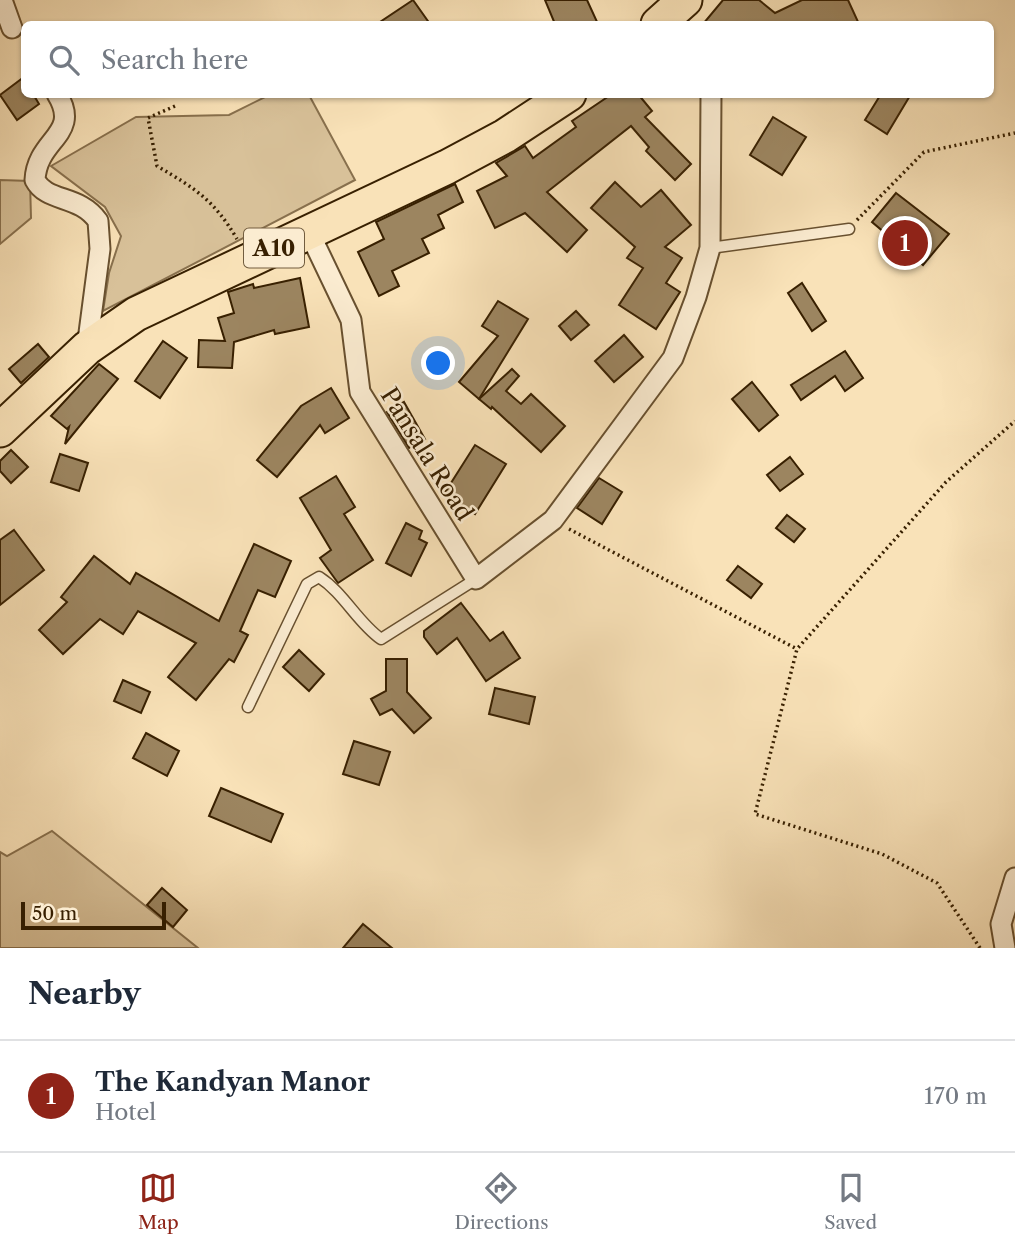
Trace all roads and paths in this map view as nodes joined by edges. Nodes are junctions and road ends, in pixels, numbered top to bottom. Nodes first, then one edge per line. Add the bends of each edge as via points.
1 (2, 0) edge
2 (12, 31) edge
3 (59, 98) edge
4 (563, 98) edge
5 (710, 98) edge
6 (175, 106) dead end
7 (1015, 133) edge
8 (849, 229) joint
9 (309, 232) junction
10 (710, 247) junction
11 (249, 259) junction
12 (87, 348) junction
13 (1015, 421) edge
14 (0, 430) edge
15 (553, 520) junction
16 (476, 579) junction
17 (797, 649) junction
18 (248, 707) dead end
19 (1015, 878) edge
20 (980, 948) edge
21 (1005, 948) edge

1 - 2 street
3 - 12 street via 65,123 40,156 35,180 39,189 49,194 81,203 98,221 100,249
4 - 9 highway, A10 via 447,167
5 - 10 street
6 - 11 path via 148,118 157,166 201,192 225,219
7 - 8 path via 924,152
8 - 10 lane
9 - 11 highway, A10
9 - 16 street, Pansala Road via 351,320 360,392
10 - 15 street via 673,358
11 - 12 highway, A10 via 136,314
12 - 14 highway, A10
13 - 17 path via 946,482
15 - 16 street
15 - 17 path
16 - 18 lane via 382,639 319,577 307,584
17 - 20 path via 755,814 882,854 937,883
19 - 21 street via 1001,924

